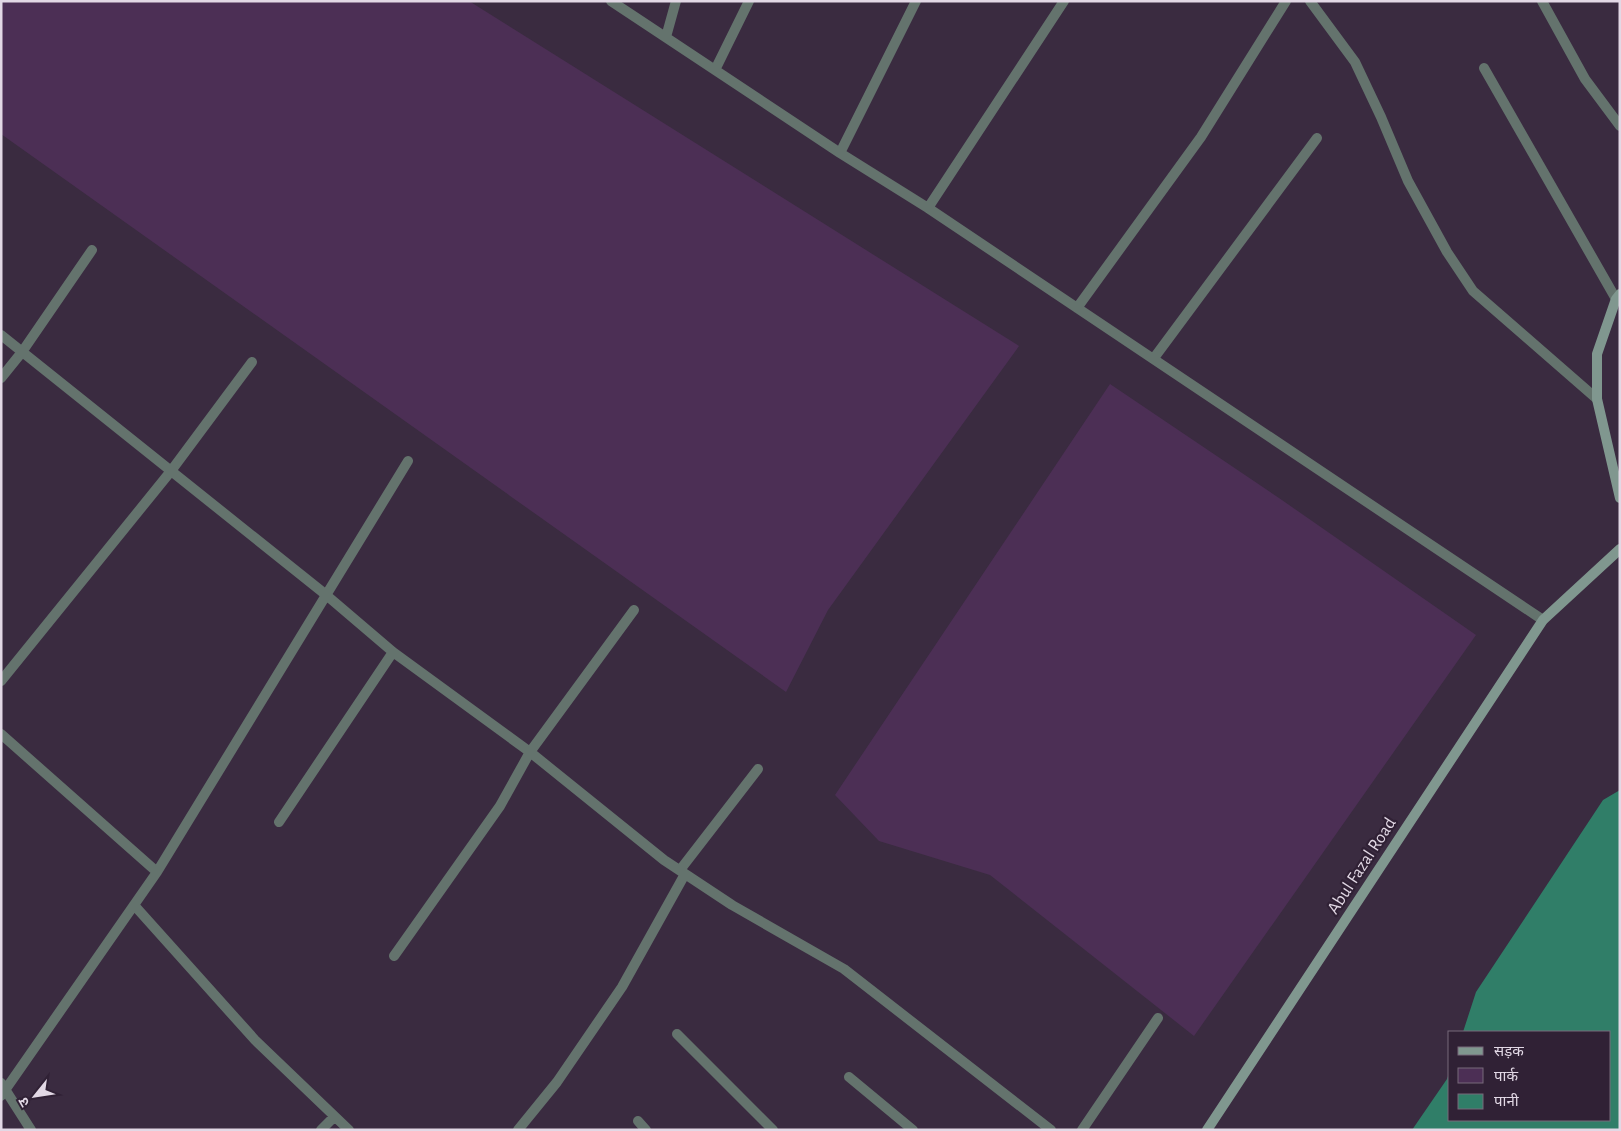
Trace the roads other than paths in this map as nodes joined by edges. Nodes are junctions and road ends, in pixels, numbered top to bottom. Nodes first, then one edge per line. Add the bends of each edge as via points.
1 (611, 1) edge
2 (676, 1) edge
3 (749, 1) edge
4 (916, 1) edge
5 (1064, 1) edge
6 (1286, 1) edge
7 (1310, 1) edge
8 (1542, 1) edge
9 (666, 37) junction
10 (1484, 68) dead end
11 (715, 70) junction
12 (1620, 126) edge
13 (1317, 138) dead end
14 (840, 153) junction
15 (928, 208) junction
16 (92, 250) dead end
17 (1618, 297) edge
18 (1077, 308) junction
19 (1, 335) edge
20 (22, 352) junction
21 (1154, 358) junction
22 (252, 362) dead end
23 (1, 378) edge
24 (1597, 399) junction
25 (408, 461) dead end
26 (171, 471) junction
27 (1620, 498) edge
28 (1620, 548) edge
29 (1616, 558) edge
30 (325, 594) junction
31 (634, 610) dead end
32 (1543, 620) junction
33 (393, 652) junction
34 (1, 680) edge
35 (1, 734) edge
36 (530, 752) junction
37 (758, 769) dead end
38 (279, 822) dead end
39 (157, 872) junction
40 (683, 872) junction
41 (134, 905) junction
42 (394, 956) dead end
43 (1158, 1018) dead end
44 (677, 1034) dead end
45 (849, 1077) dead end
46 (3, 1089) edge
47 (334, 1117) junction
48 (638, 1121) dead end
49 (31, 1130) edge
50 (321, 1130) edge
51 (349, 1130) edge
52 (518, 1130) edge
53 (646, 1130) edge
54 (773, 1130) edge
55 (913, 1130) edge
56 (1051, 1130) edge
57 (1082, 1130) edge
58 (1207, 1130) edge

1 - 9 street
2 - 9 street
3 - 11 street
4 - 14 street
5 - 15 street
6 - 18 street via 1201,137
7 - 24 street via 1355,62 1408,181 1447,252 1473,291
8 - 12 street via 1585,80
9 - 11 street
10 - 17 street
11 - 14 street
13 - 21 street
14 - 15 street
15 - 18 street
16 - 20 street
17 - 24 street via 1597,354
18 - 21 street
19 - 20 street
20 - 23 street
20 - 26 street
21 - 32 street
22 - 26 street
24 - 27 street
25 - 30 street
26 - 30 street
26 - 34 street
28 - 29 street, Abul Fazal Road
29 - 32 street, Abul Fazal Road
30 - 33 street
30 - 39 street
31 - 36 street
32 - 58 street, Abul Fazal Road
33 - 36 street
33 - 38 street
35 - 39 street
36 - 40 street
36 - 42 street via 500,806
37 - 40 street
39 - 41 street
40 - 52 street via 622,987 557,1082
40 - 56 street via 732,905 844,969
41 - 46 street
41 - 47 street via 255,1040
43 - 57 street
44 - 54 street
45 - 55 street
46 - 49 street
47 - 50 street
47 - 51 street
48 - 53 street

